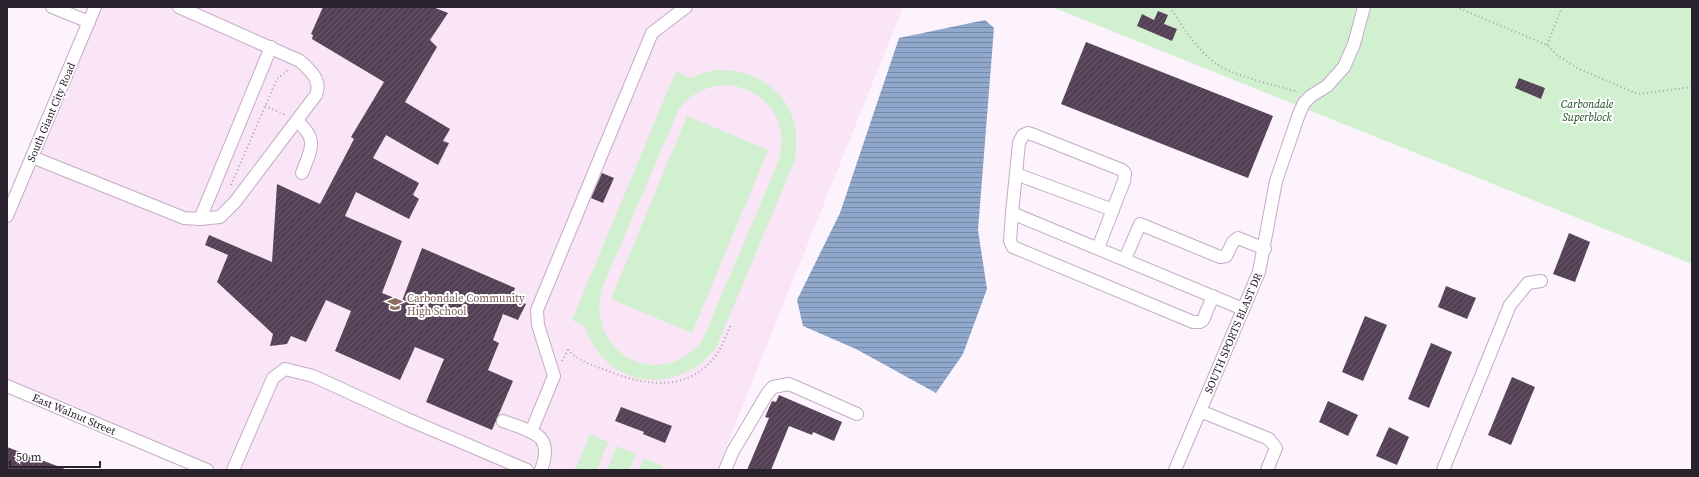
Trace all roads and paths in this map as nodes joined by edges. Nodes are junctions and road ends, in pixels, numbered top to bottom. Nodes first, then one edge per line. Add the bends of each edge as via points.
1 (52, 7) edge
2 (95, 7) edge
3 (179, 7) edge
4 (686, 7) edge
5 (1170, 7) edge
6 (1364, 7) edge
7 (1456, 7) edge
8 (1562, 7) edge
9 (89, 22) junction
10 (1547, 45) junction
11 (271, 47) junction
12 (293, 67) dead end
13 (1692, 87) edge
14 (1311, 96) junction
15 (266, 106) junction
16 (294, 119) junction
17 (32, 157) junction
18 (302, 173) dead end
19 (1016, 174) junction
20 (229, 191) dead end
21 (1113, 210) junction
22 (1012, 213) junction
23 (7, 216) edge
24 (200, 219) junction
25 (1098, 248) junction
26 (1264, 249) junction
27 (1125, 259) junction
28 (1541, 281) dead end
29 (1212, 296) junction
30 (1243, 309) junction
31 (731, 324) dead end
32 (568, 350) dead end
33 (7, 386) edge
34 (1200, 411) junction
35 (857, 414) dead end
36 (503, 421) dead end
37 (531, 432) junction
38 (207, 470) edge
39 (233, 470) edge
40 (527, 470) edge
41 (541, 470) edge
42 (725, 470) edge
43 (1175, 470) edge
44 (1267, 470) edge
45 (1443, 470) edge

1 - 9 street
2 - 9 street, South Giant City Road
3 - 11 street
4 - 37 street via 652,33 537,310 538,325 554,376
5 - 14 path via 1200,48 1215,63 1229,70
6 - 14 street via 1354,44 1344,67 1327,86
7 - 10 path
8 - 10 path
9 - 17 street, South Giant City Road
10 - 13 path via 1577,68 1638,94
11 - 16 street via 300,61 317,81 316,95
11 - 24 street
12 - 15 path via 277,79
14 - 26 street, SOUTH SPORTS BLAST DR via 1299,114 1283,159 1274,191
15 - 16 path
15 - 20 path
16 - 18 street via 309,133 312,147
16 - 24 street via 235,202 220,217
17 - 23 street, South Giant City Road
17 - 24 street via 175,216
19 - 21 street
19 - 21 street via 1020,138 1028,133 1122,170 1126,176
19 - 22 street
21 - 25 street
22 - 25 street
22 - 29 street via 1010,241 1013,247 1186,319 1197,322 1203,320
25 - 27 street
26 - 27 street via 1238,238 1226,256 1220,257 1140,224
26 - 30 street, SOUTH SPORTS BLAST DR via 1259,272
27 - 29 street
28 - 45 street via 1528,283 1510,305
29 - 30 street
30 - 34 street, SOUTH SPORTS BLAST DR
31 - 32 path via 720,349 710,362 700,371 668,383 651,384 630,380 576,358
33 - 38 street, East Walnut Street
34 - 43 street, SOUTH SPORTS BLAST DR
34 - 44 street via 1269,439 1276,448
35 - 42 street via 789,384 773,387 733,451
36 - 37 street
37 - 41 street via 542,439 546,449
39 - 40 street via 273,378 285,369 313,376

